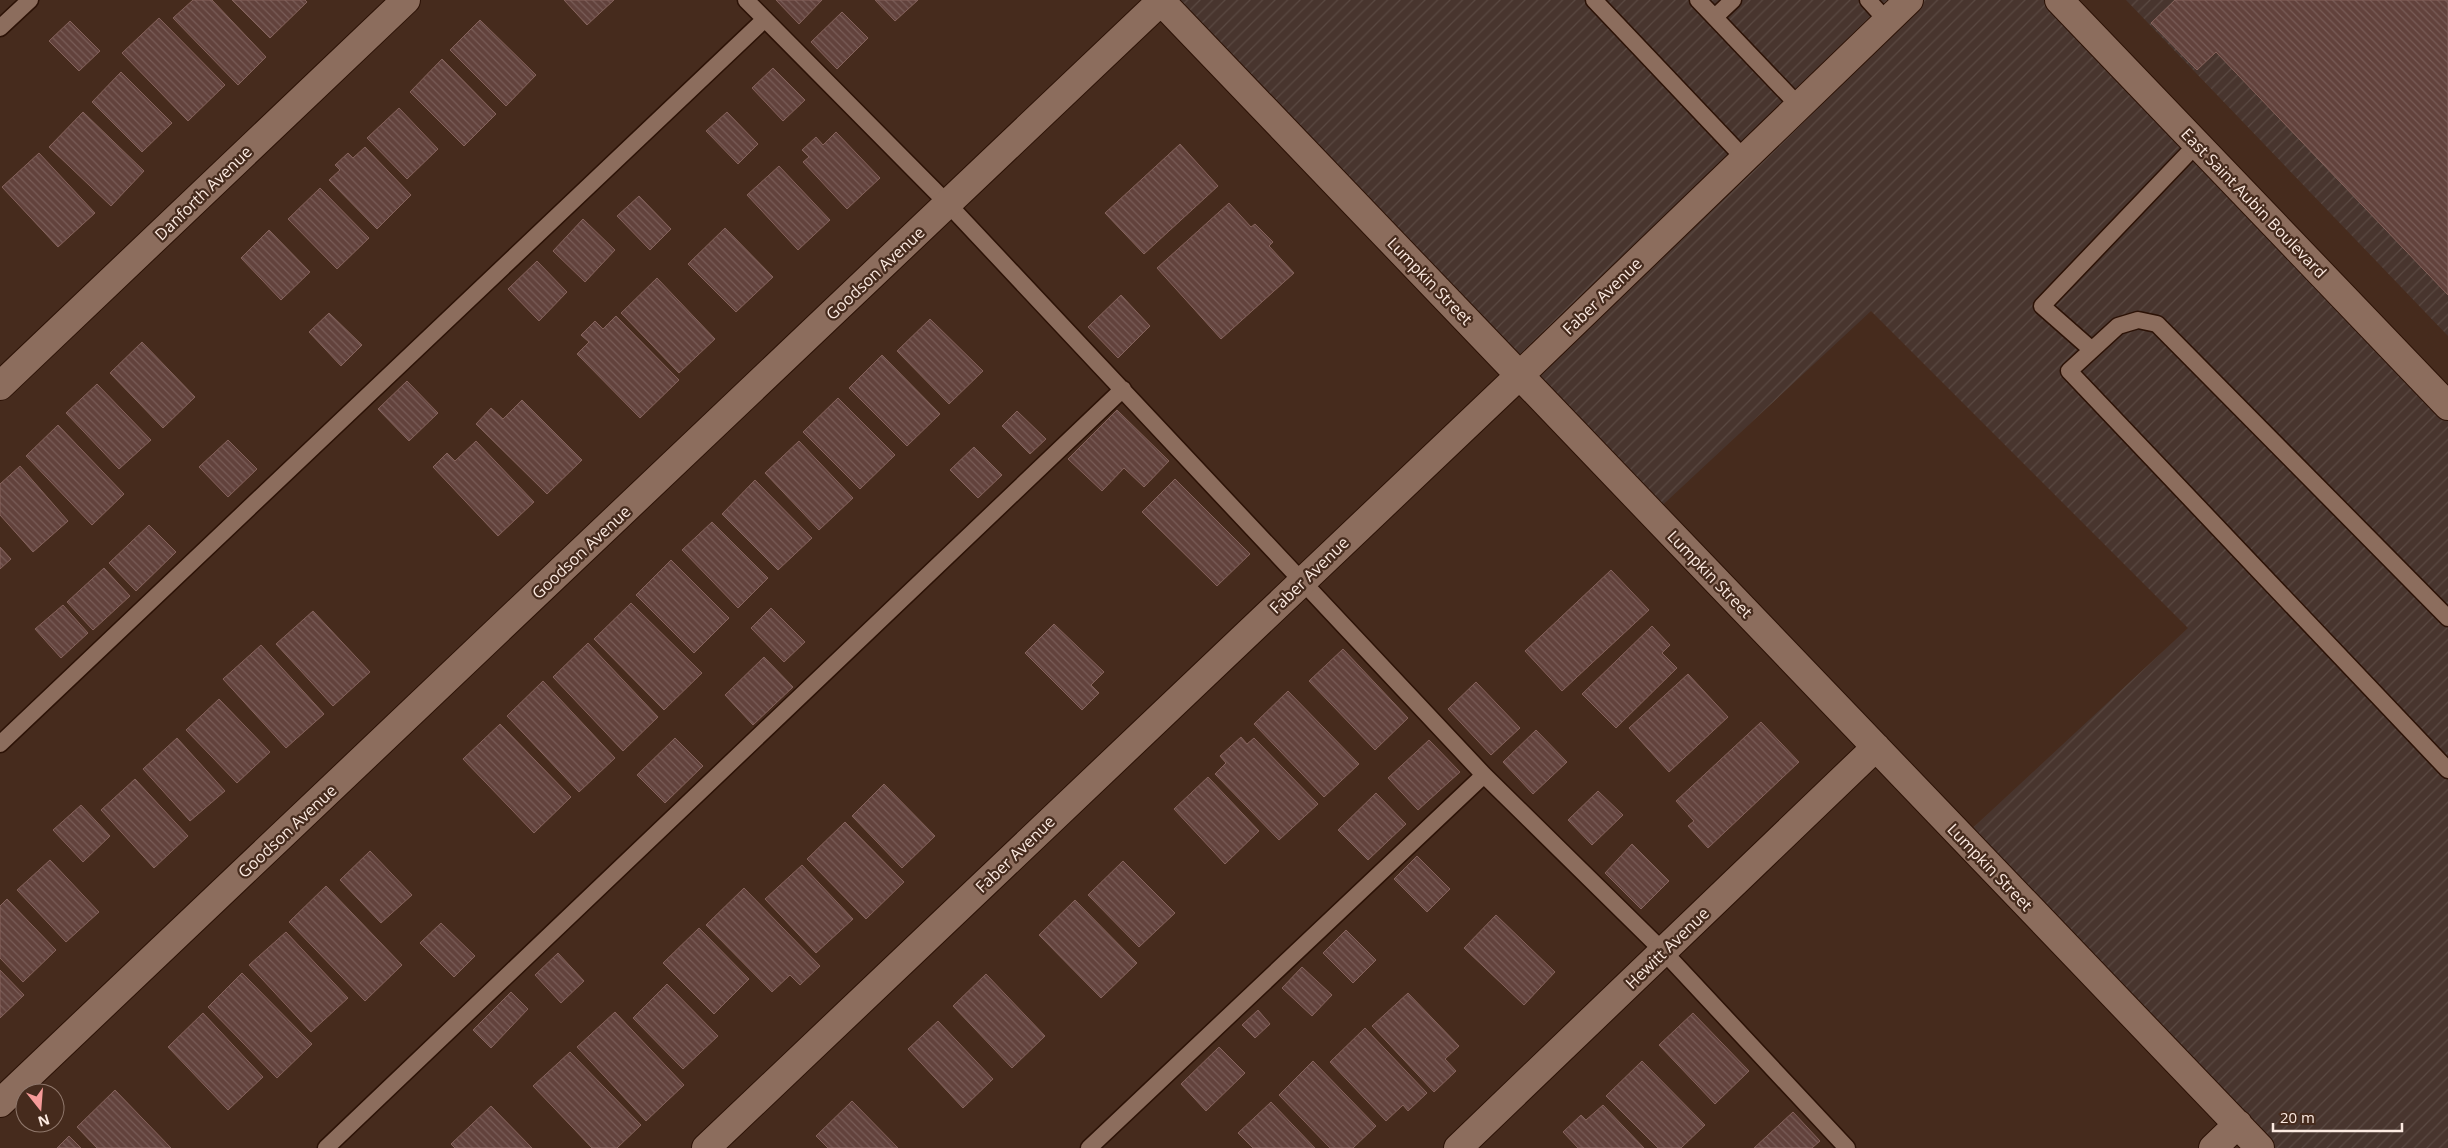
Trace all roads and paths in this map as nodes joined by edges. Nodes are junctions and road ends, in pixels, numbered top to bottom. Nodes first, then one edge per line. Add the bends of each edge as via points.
1 (30, 0) edge
2 (406, 0) edge
3 (746, 0) edge
4 (1594, 0) edge
5 (1698, 0) edge
6 (1732, 0) edge
7 (1868, 0) edge
8 (1909, 0) edge
9 (2059, 0) edge
10 (1161, 1) edge
11 (1715, 17) junction
12 (765, 19) junction
13 (1887, 21) junction
14 (0, 28) edge
15 (1799, 106) junction
16 (2197, 144) junction
17 (1744, 158) junction
18 (948, 204) junction
19 (2092, 350) junction
20 (1520, 375) junction
21 (0, 386) edge
22 (1122, 389) junction
23 (2448, 406) edge
24 (1303, 581) junction
25 (2448, 618) edge
26 (0, 744) edge
27 (1876, 747) junction
28 (2448, 770) edge
29 (1484, 775) junction
30 (1664, 952) junction
31 (0, 1103) edge
32 (2238, 1124) junction
33 (1840, 1146) edge
34 (326, 1148) edge
35 (706, 1148) edge
36 (1089, 1148) edge
37 (1458, 1148) edge
38 (2212, 1148) edge
39 (2260, 1148) edge

1 - 14 lane
2 - 21 street, Danforth Avenue
3 - 12 lane
4 - 17 lane
5 - 11 lane
6 - 11 lane
7 - 13 lane
8 - 13 street, Faber Avenue
9 - 16 street, East Saint Aubin Boulevard
10 - 18 street, Goodson Avenue
10 - 20 street, Lumpkin Street
11 - 15 lane
12 - 18 lane
12 - 26 lane
13 - 15 street, Faber Avenue
15 - 17 street, Faber Avenue
16 - 19 lane via 2042,306
16 - 23 street, East Saint Aubin Boulevard
17 - 20 street, Faber Avenue
18 - 22 lane
18 - 31 street, Goodson Avenue
19 - 25 lane via 2118,326 2138,320 2158,324
19 - 28 lane via 2069,372
20 - 24 street, Faber Avenue
20 - 27 street, Lumpkin Street
22 - 24 lane
22 - 34 lane
24 - 29 lane
24 - 35 street, Faber Avenue
27 - 30 street, Hewitt Avenue
27 - 32 street, Lumpkin Street
29 - 30 lane
29 - 36 lane
30 - 33 lane
30 - 37 street, Hewitt Avenue
32 - 38 street
32 - 39 street, Lumpkin Street

